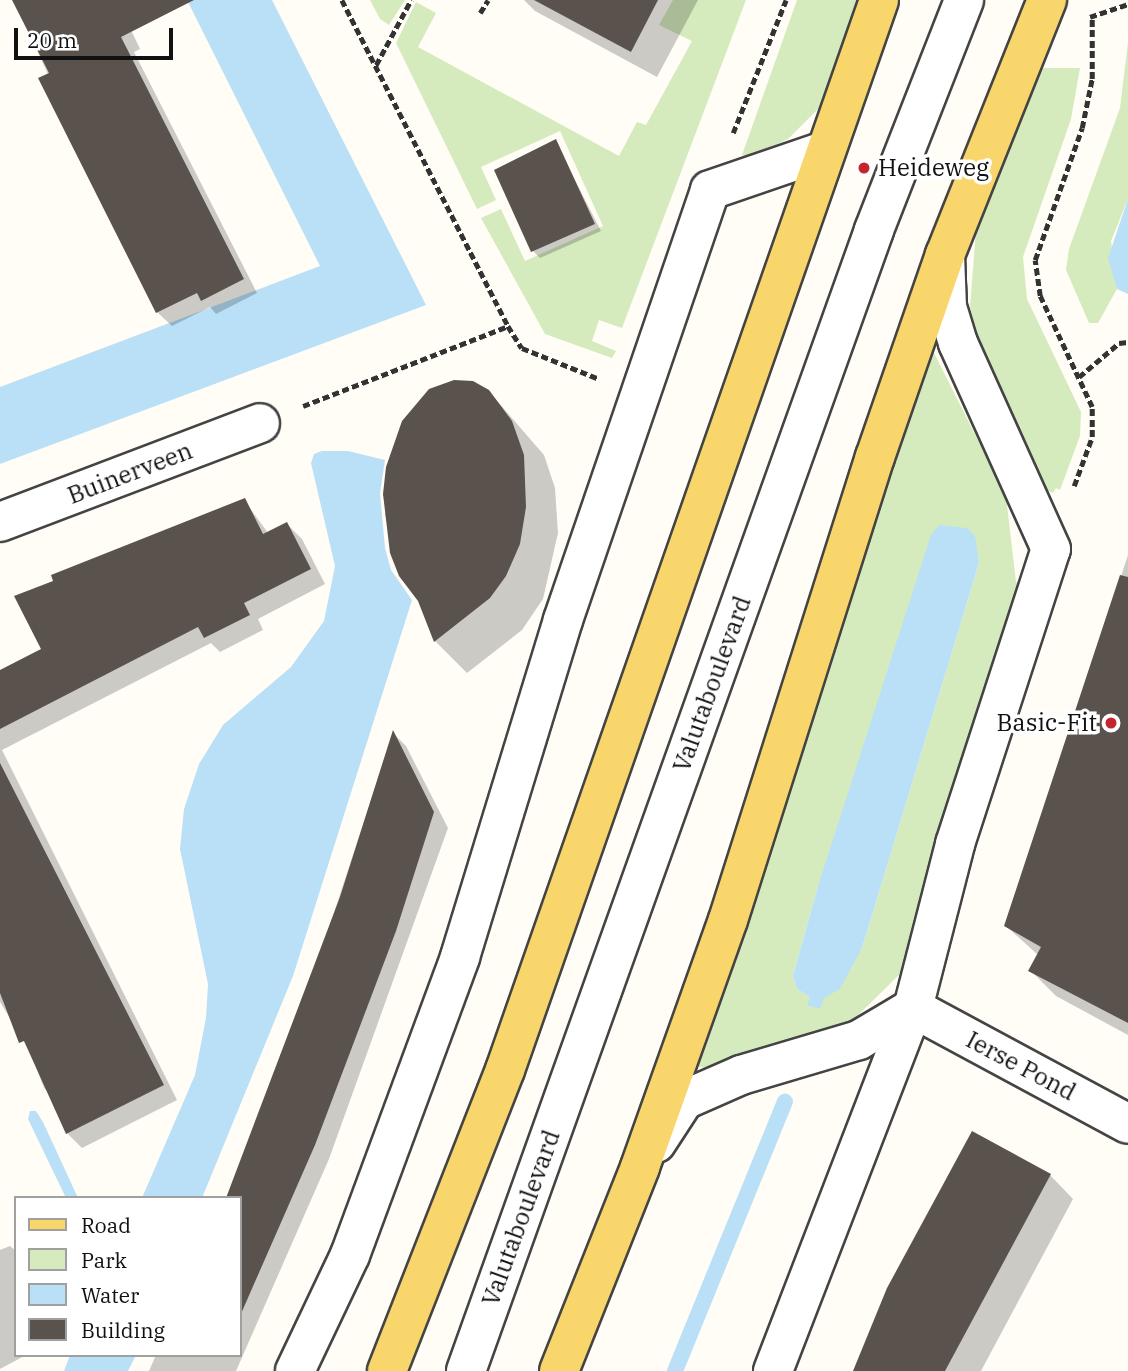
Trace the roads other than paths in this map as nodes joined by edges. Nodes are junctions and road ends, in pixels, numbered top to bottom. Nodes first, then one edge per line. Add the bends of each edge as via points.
1 (879, 0) edge
2 (964, 0) edge
3 (1047, 0) edge
4 (824, 151) junction
5 (945, 255) junction
6 (260, 424) road end
7 (0, 522) edge
8 (913, 1008) junction
9 (1128, 1124) edge
10 (640, 1167) junction
11 (295, 1371) edge
12 (387, 1371) edge
13 (466, 1371) edge
14 (559, 1371) edge
15 (773, 1371) edge

1 - 4 main road
2 - 13 street, Valutaboulevard via 874,230
3 - 5 main road
4 - 11 street via 710,190 563,620 460,957 350,1255
4 - 12 main road via 505,1070
5 - 8 street via 947,306 958,344 1051,549 955,844
5 - 10 main road via 874,457 728,920
6 - 7 street, Buinerveen
8 - 9 street, Ierse Pond
8 - 10 street via 859,1040 741,1075 684,1100
8 - 15 street
10 - 14 main road

